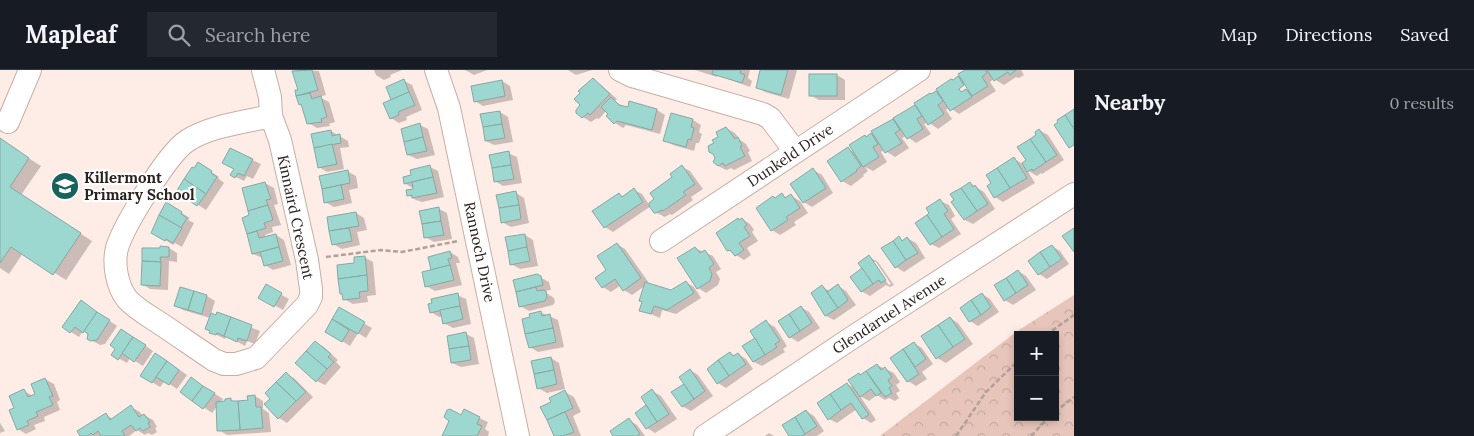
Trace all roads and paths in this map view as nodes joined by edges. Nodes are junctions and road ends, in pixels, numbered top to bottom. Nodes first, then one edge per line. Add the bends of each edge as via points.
1 (30, 70) edge
2 (263, 70) edge
3 (436, 70) edge
4 (620, 70) edge
5 (919, 70) edge
6 (270, 116) junction
7 (8, 122) dead end
8 (795, 151) junction
9 (1074, 194) edge
10 (477, 237) junction
11 (661, 241) dead end
12 (307, 260) junction
13 (1074, 315) edge
14 (1052, 331) edge
15 (1014, 365) edge
16 (1074, 397) edge
17 (1059, 409) edge
18 (1046, 421) edge
19 (518, 436) edge
20 (705, 436) edge
21 (956, 436) edge
22 (1031, 436) edge

1 - 7 street
2 - 6 street, Kinnaird Crescent via 270,97
3 - 10 street, Rannoch Drive via 449,108
4 - 8 street via 762,114 770,118
5 - 8 street, Dunkeld Drive
6 - 12 street, Kinnaird Crescent via 280,140
6 - 12 street, Kinnaird Crescent via 208,131 175,150 123,232 117,249 119,283 139,310 214,360 236,364 256,358 307,305 312,289
8 - 11 street, Dunkeld Drive
9 - 20 street, Glendaruel Avenue
10 - 12 path via 402,252 381,250
10 - 19 street, Rannoch Drive
13 - 14 path
15 - 21 path via 986,392
16 - 17 path
18 - 22 path

